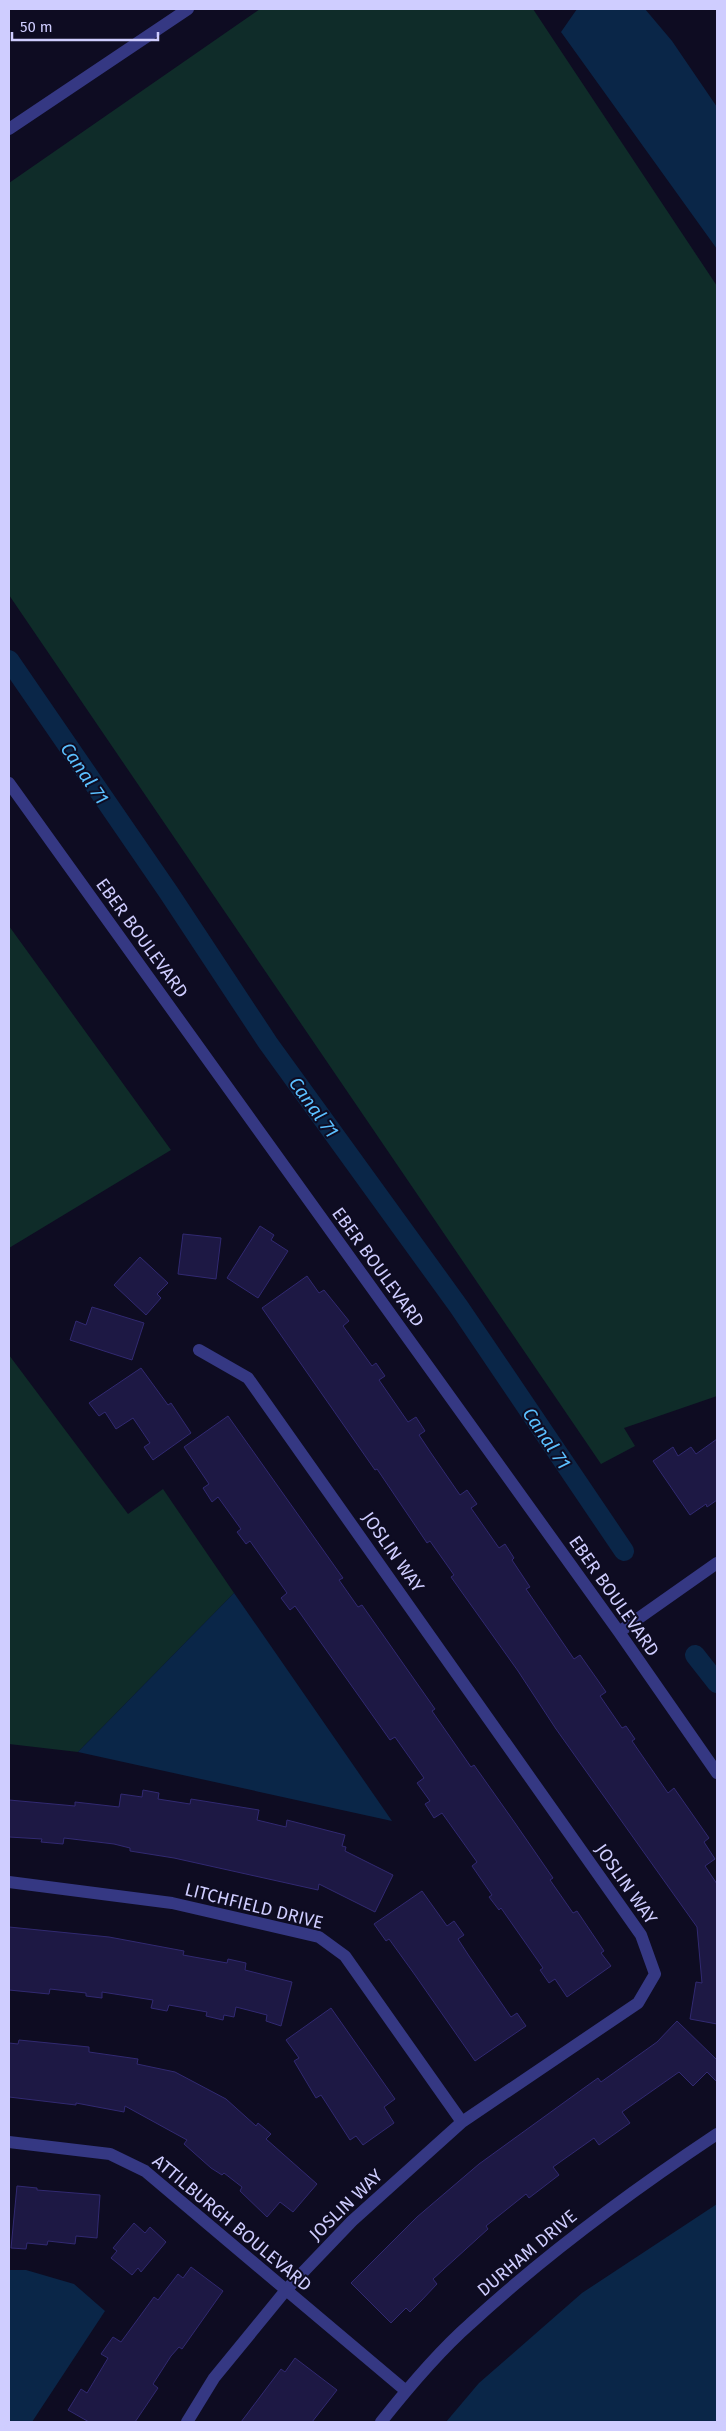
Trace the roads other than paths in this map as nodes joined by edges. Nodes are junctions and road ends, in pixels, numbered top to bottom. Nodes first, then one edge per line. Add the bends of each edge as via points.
1 (188, 9) edge
2 (9, 129) edge
3 (9, 783) edge
4 (199, 1350) dead end
5 (717, 1563) edge
6 (619, 1632) junction
7 (717, 1774) edge
8 (9, 1882) edge
9 (462, 2122) junction
10 (717, 2134) edge
11 (9, 2142) edge
12 (286, 2290) junction
13 (406, 2391) junction
14 (187, 2422) edge
15 (380, 2422) edge

1 - 2 street
3 - 6 street, EBER BOULEVARD
4 - 9 street, JOSLIN WAY via 248,1378 642,1935 650,1958 655,1974 638,2003
5 - 6 street
6 - 7 street, EBER BOULEVARD
8 - 9 street, LITCHFIELD DRIVE via 172,1903 319,1937 345,1956
9 - 12 street, JOSLIN WAY via 352,2221
10 - 13 street, DURHAM DRIVE via 633,2190 541,2262 468,2325
11 - 12 street, ATTILBURGH BOULEVARD via 110,2154 145,2171
12 - 13 street, ATTILBURGH BOULEVARD
12 - 14 street, JOSLIN WAY via 214,2378
13 - 15 street, DURHAM DRIVE

